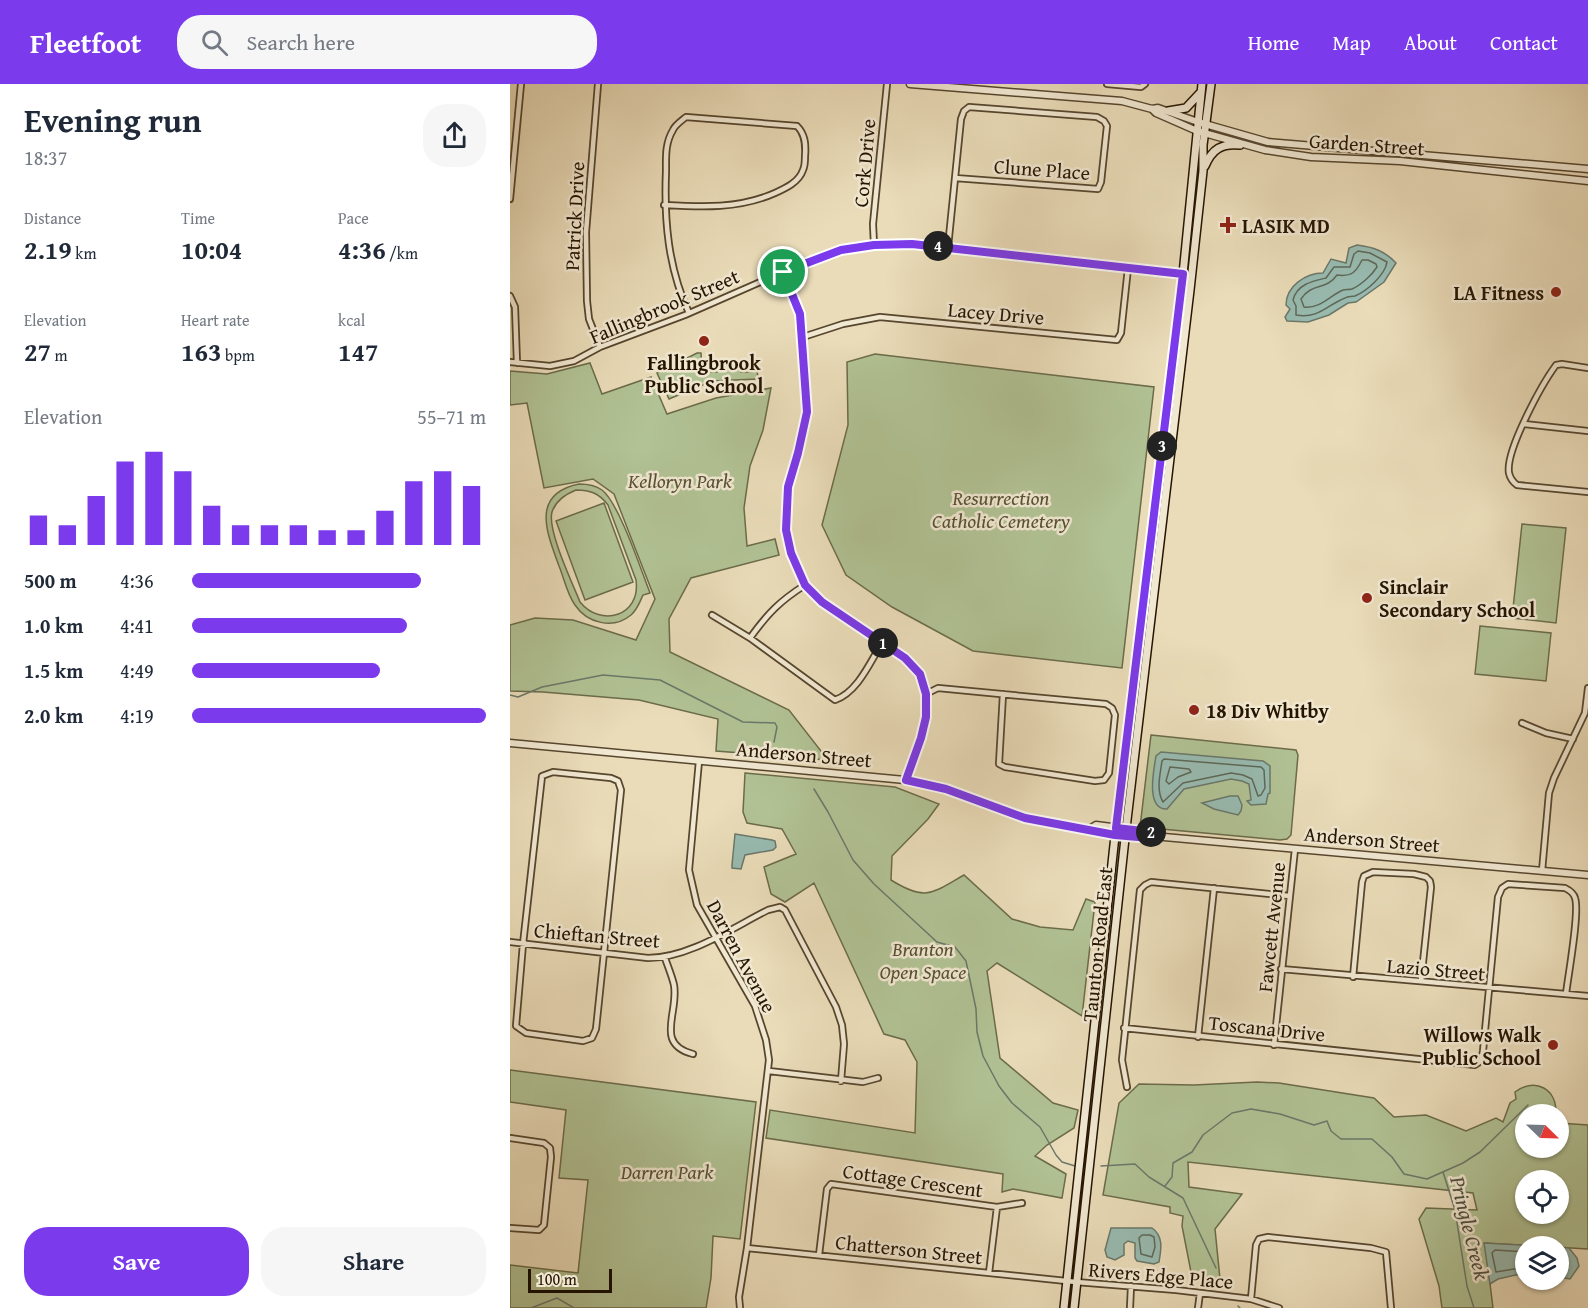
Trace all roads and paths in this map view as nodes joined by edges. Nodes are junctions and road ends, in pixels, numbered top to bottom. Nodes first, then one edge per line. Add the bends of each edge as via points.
1 (521, 84) edge
2 (598, 84) edge
3 (887, 84) edge
4 (910, 84) edge
5 (1107, 84) edge
6 (1145, 84) edge
7 (1211, 84) edge
8 (1201, 88) edge
9 (1152, 109) junction
10 (1168, 111) junction
11 (1198, 122) junction
12 (1206, 124) junction
13 (1197, 131) junction
14 (1205, 134) junction
15 (1240, 145) junction
16 (1588, 169) edge
17 (1203, 171) junction
18 (955, 178) junction
19 (1588, 181) edge
20 (510, 199) edge
21 (664, 205) junction
22 (874, 245) junction
23 (948, 247) junction
24 (1128, 268) junction
25 (783, 272) junction
26 (1183, 274) junction
27 (510, 296) edge
28 (689, 313) junction
29 (802, 337) junction
30 (600, 347) junction
31 (510, 362) edge
32 (518, 363) junction
33 (1588, 368) edge
34 (1524, 424) junction
35 (1588, 431) edge
36 (1588, 492) edge
37 (805, 585) junction
38 (712, 615) dead end
39 (750, 638) junction
40 (882, 642) junction
41 (1588, 688) edge
42 (926, 694) junction
43 (1003, 694) junction
44 (1522, 723) dead end
45 (1574, 739) junction
46 (510, 743) edge
47 (699, 761) junction
48 (906, 780) junction
49 (1116, 831) junction
50 (1126, 832) junction
51 (1295, 849) junction
52 (1542, 871) junction
53 (1588, 875) edge
54 (1214, 888) junction
55 (1289, 896) junction
56 (714, 937) junction
57 (510, 942) edge
58 (523, 944) junction
59 (603, 952) junction
60 (665, 958) junction
61 (1281, 969) junction
62 (1353, 977) junction
63 (1421, 981) junction
64 (1489, 988) junction
65 (1566, 994) junction
66 (1588, 996) edge
67 (1095, 1018) junction
68 (1106, 1018) junction
69 (1124, 1028) junction
70 (1198, 1037) junction
71 (1275, 1045) junction
72 (693, 1054) dead end
73 (1090, 1065) junction
74 (1100, 1066) junction
75 (769, 1071) junction
76 (878, 1078) dead end
77 (841, 1081) junction
78 (1127, 1087) dead end
79 (510, 1138) edge
80 (1022, 1203) dead end
81 (997, 1207) junction
82 (510, 1228) edge
83 (747, 1248) junction
84 (819, 1255) junction
85 (989, 1273) junction
86 (1067, 1281) junction
87 (1076, 1282) junction
88 (1131, 1286) junction
89 (1200, 1293) junction
90 (1251, 1299) junction
91 (740, 1308) edge
92 (1064, 1308) edge
93 (1074, 1308) edge
94 (1130, 1308) edge
95 (1198, 1308) edge
96 (1279, 1308) edge
97 (1391, 1308) edge

1 - 20 street
2 - 30 street, Patrick Drive via 586,232 587,300
3 - 22 street, Cork Drive
4 - 9 street, Garden Street via 1122,101
5 - 6 street
7 - 12 main road, Taunton Road East
8 - 10 main road via 1186,108
8 - 11 main road, Taunton Road East
9 - 10 street, Garden Street
9 - 13 street, Garden Street
10 - 11 street, Garden Street
11 - 12 street, Garden Street
11 - 13 main road, Taunton Road East
12 - 14 main road, Taunton Road East
12 - 16 street, Garden Street via 1268,142
13 - 14 street, Garden Street
13 - 26 main road, Taunton Road East
14 - 15 street, Garden Street
14 - 17 main road, Taunton Road East
15 - 17 main road via 1228,143 1216,149
15 - 19 street, Garden Street via 1311,157 1400,161
17 - 50 main road, Taunton Road East
18 - 18 street, Clune Place via 1098,189 1106,124 1097,117 969,107 961,119
18 - 23 street, Clune Place
21 - 21 street via 730,205 759,200 790,186 803,170 804,132 797,126 686,117 673,128 666,145
21 - 28 street via 671,260
22 - 23 street, Fallingbrook Street
22 - 25 street, Fallingbrook Street via 841,250
23 - 24 street, Fallingbrook Street
24 - 26 street, Fallingbrook Street
24 - 29 street, Lacey Drive via 1117,340 880,317
25 - 28 street, Fallingbrook Street
25 - 29 street via 800,314
26 - 49 main road, Taunton Road East
27 - 32 street via 515,308
28 - 30 street, Fallingbrook Street
29 - 37 street via 807,412 788,487 786,530
30 - 32 street, Fallingbrook Street via 574,361 550,366
31 - 32 street, Fallingbrook Street
33 - 34 street via 1556,365
34 - 35 street
34 - 36 street via 1509,465 1514,483
37 - 39 street via 782,600
37 - 40 street via 822,602
38 - 39 street
39 - 40 street via 835,700 852,690
40 - 42 street via 920,674
41 - 45 street via 1585,713
42 - 43 street via 938,688
42 - 48 street via 926,717
43 - 43 street via 1106,704 1112,708 1115,715 1109,773 1104,780 999,764
44 - 45 street
45 - 52 street via 1549,793
46 - 47 street, Anderson Street
47 - 48 street, Anderson Street
47 - 56 street, Darren Avenue via 689,870 697,905
48 - 49 street, Anderson Street via 946,789 1025,818 1089,829 1096,825
49 - 50 street, Anderson Street
49 - 67 main road, Taunton Road East
50 - 51 street, Anderson Street
50 - 68 main road, Taunton Road East
51 - 52 street, Anderson Street
51 - 55 street, Fawcett Avenue
52 - 53 street, Anderson Street
54 - 55 street
54 - 69 street via 1151,882 1140,890
54 - 70 street, Toscana Drive
55 - 61 street, Fawcett Avenue
56 - 60 street, Chieftan Street
56 - 75 street, Darren Avenue via 755,1006 766,1040
56 - 77 street, Chieftan Street via 768,910 784,910 836,1007 844,1044
57 - 58 street, Chieftan Street
58 - 59 street, Chieftan Street
58 - 59 street via 516,1026 526,1032 583,1041 592,1038 596,1029
58 - 59 street via 542,776 553,772 611,778 618,781 621,790
59 - 60 street, Chieftan Street
60 - 72 street via 674,986 670,1034 680,1051
61 - 62 street, Lazio Street
61 - 71 street, Fawcett Avenue
62 - 63 street, Lazio Street
62 - 63 street via 1365,876 1373,872 1414,874 1426,877 1431,887
63 - 64 street, Lazio Street
64 - 65 street, Lazio Street
64 - 65 street via 1502,888 1508,884 1565,888 1575,897
64 - 71 street, Toscana Drive via 1483,1051 1481,1061 1474,1065
65 - 66 street, Lazio Street
67 - 68 main road
67 - 73 main road, Taunton Road East
68 - 74 main road, Taunton Road East
69 - 70 street
69 - 78 street via 1122,1060
70 - 71 street, Toscana Drive
73 - 74 main road
73 - 86 main road, Taunton Road East
74 - 87 main road, Taunton Road East
75 - 77 street
75 - 83 street, Darren Avenue
76 - 77 street
79 - 82 street via 544,1143 550,1148 551,1157 544,1225 539,1230
80 - 81 street
81 - 84 street, Cottage Crescent via 831,1184 827,1189
81 - 85 street, Cottage Crescent
83 - 84 street, Chatterson Street
83 - 91 street, Darren Avenue
84 - 85 street, Chatterson Street
85 - 86 street, Chatterson Street
86 - 87 street, Rivers Edge Place
86 - 92 main road, Taunton Road East
87 - 88 street, Rivers Edge Place
87 - 93 main road, Taunton Road East
88 - 89 street, Rivers Edge Place
88 - 94 street
89 - 90 street, Rivers Edge Place
89 - 95 street
90 - 96 street, Rivers Edge Place
90 - 97 street, Rivers Edge Place via 1256,1245 1259,1239 1268,1237 1386,1252

